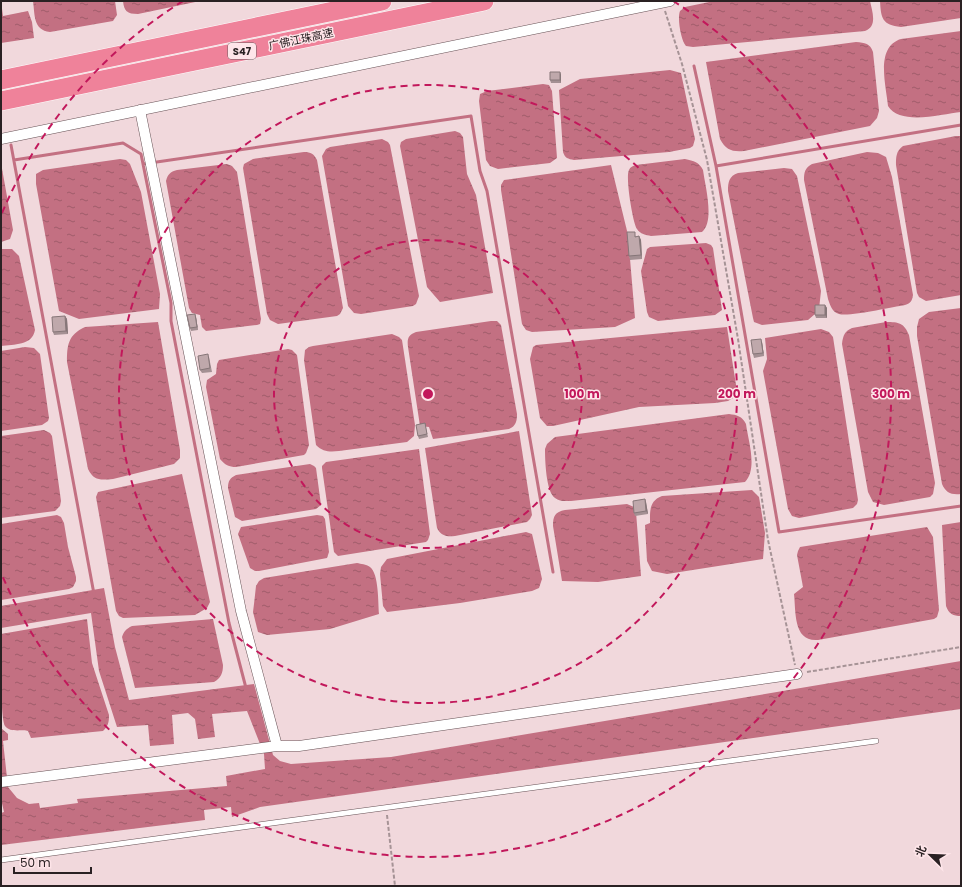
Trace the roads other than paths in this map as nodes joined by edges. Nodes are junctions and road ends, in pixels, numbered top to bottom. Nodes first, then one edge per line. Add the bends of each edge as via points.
1 (382, 1) edge
2 (484, 1) edge
3 (666, 2) edge
4 (1, 80) edge
5 (1, 101) edge
6 (140, 110) junction
7 (1, 138) edge
8 (797, 674) road end
9 (876, 741) dead end
10 (277, 746) junction
11 (1, 782) edge
12 (1, 860) edge

1 - 4 highway, 广佛江珠高速 / S47
2 - 5 highway, 广佛江珠高速 / S47
3 - 6 street
6 - 7 street
6 - 10 street via 241,611
8 - 10 street via 299,746
9 - 12 lane
10 - 11 street

